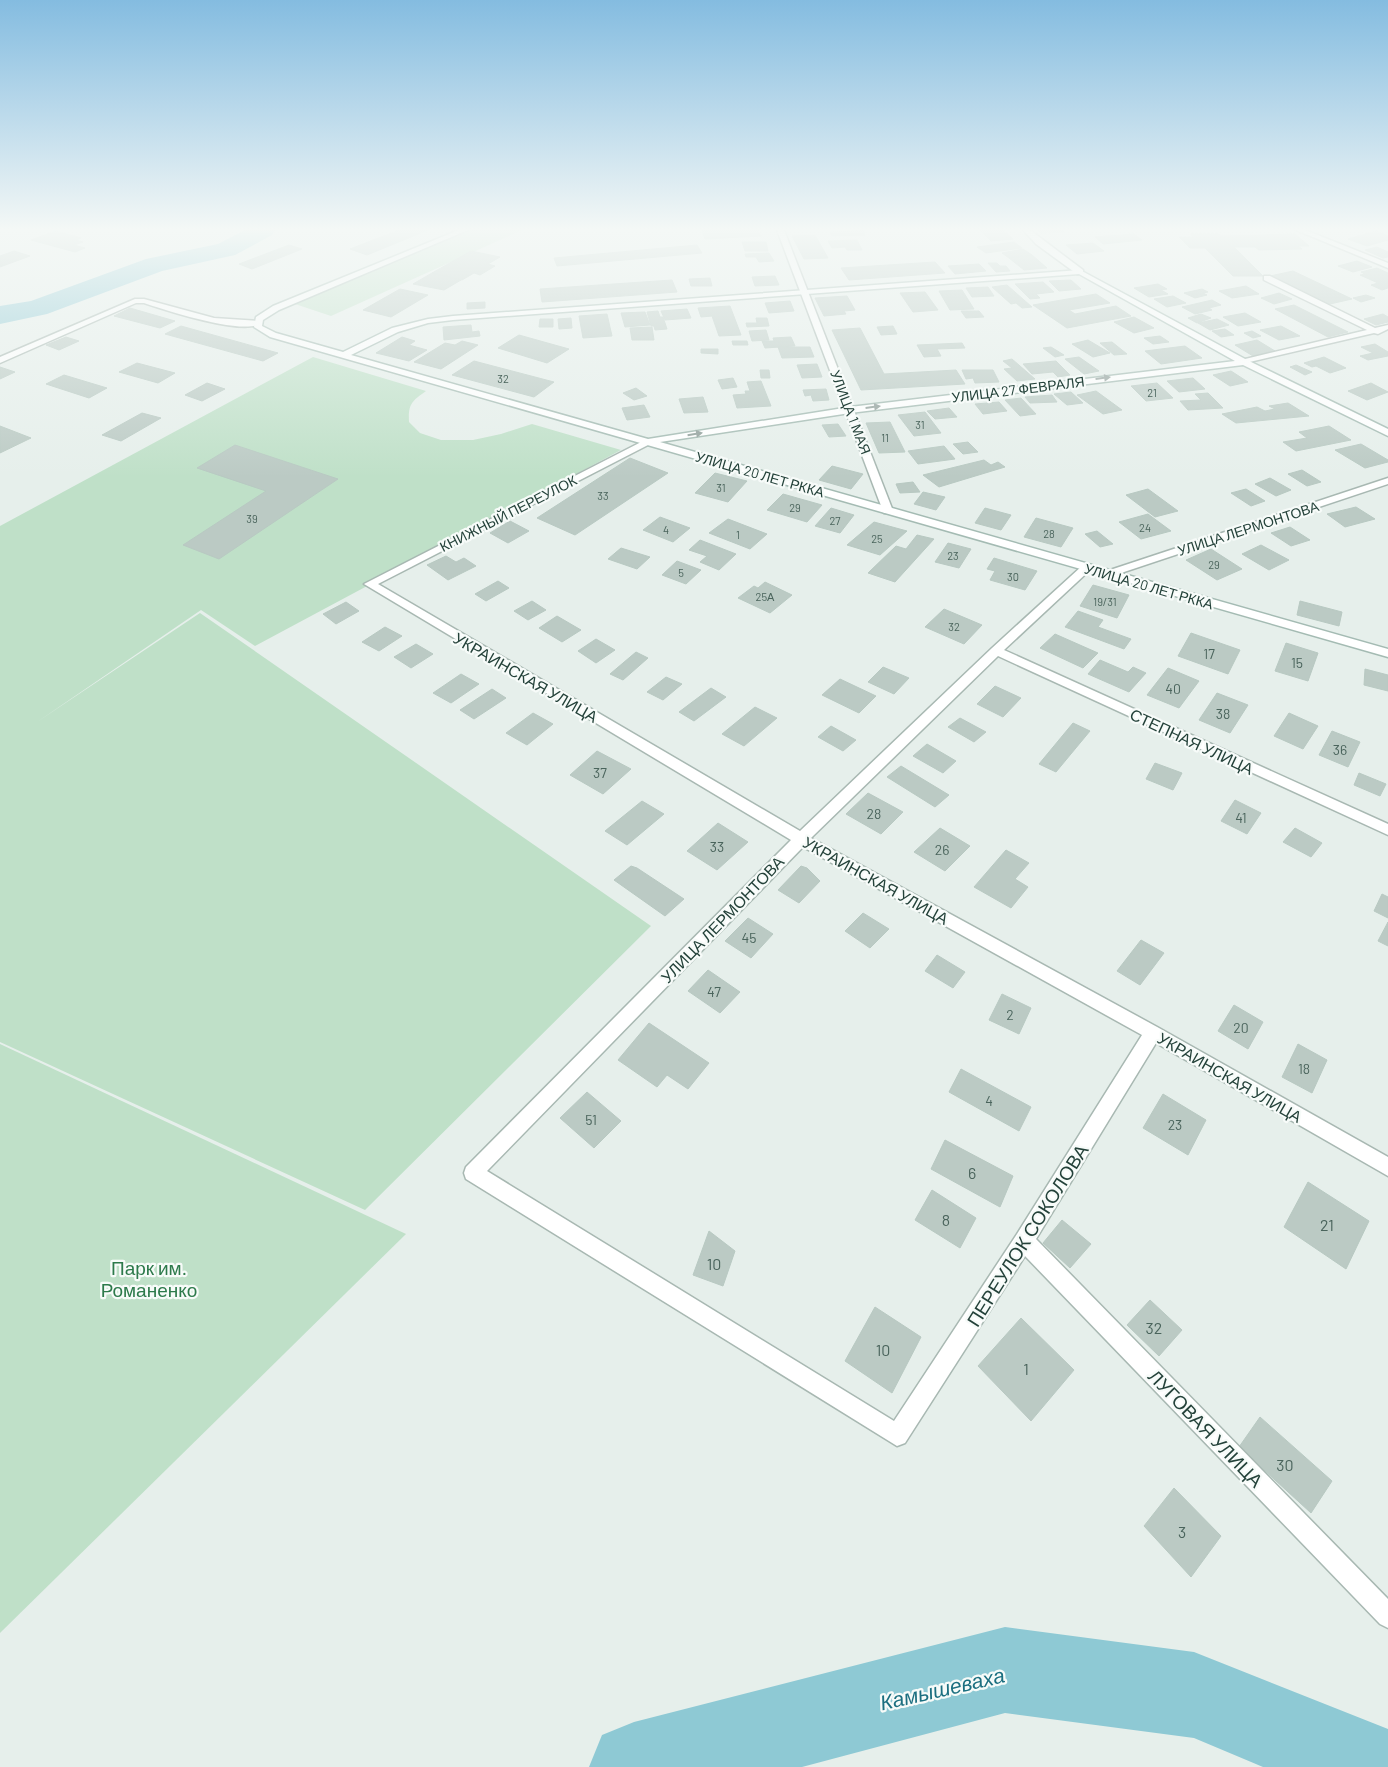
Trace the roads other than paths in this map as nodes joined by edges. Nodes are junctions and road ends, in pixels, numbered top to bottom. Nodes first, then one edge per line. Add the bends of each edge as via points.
1 (109, 312) edge
2 (184, 312) edge
3 (268, 312) edge
4 (539, 312) edge
5 (812, 312) edge
6 (1154, 312) edge
7 (1339, 312) edge
8 (258, 323) junction
9 (1388, 327) edge
10 (1375, 330) junction
11 (1388, 337) edge
12 (344, 355) junction
13 (0, 360) edge
14 (1244, 362) junction
15 (850, 410) junction
16 (1388, 433) edge
17 (647, 442) junction
18 (1388, 481) edge
19 (888, 511) junction
20 (1086, 568) junction
21 (1108, 574) junction
22 (370, 584) joint
23 (996, 651) junction
24 (1388, 652) edge
25 (1388, 830) edge
26 (801, 839) junction
27 (1153, 1033) junction
28 (1388, 1168) edge
29 (1024, 1241) junction
30 (897, 1435) joint
31 (1388, 1616) edge

1 - 13 street
2 - 8 street via 213,321
3 - 8 street
4 - 12 street via 428,321 395,330
5 - 15 street, УЛИЦА 1 МАЯ
6 - 14 street
7 - 10 street
8 - 12 street, УЛИЦА 20 ЛЕТ РККА via 262,331
9 - 10 street, УЛИЦА 27 ФЕВРАЛЯ
10 - 11 street
10 - 14 street, УЛИЦА 27 ФЕВРАЛЯ
12 - 17 street, УЛИЦА 20 ЛЕТ РККА
15 -> 14 street, УЛИЦА 27 ФЕВРАЛЯ
14 - 16 street
17 -> 15 street, УЛИЦА 27 ФЕВРАЛЯ
15 - 19 street, УЛИЦА 1 МАЯ
17 - 19 street, УЛИЦА 20 ЛЕТ РККА
17 - 22 street, КНИЖНЫЙ ПЕРЕУЛОК
18 - 21 street, УЛИЦА ЛЕРМОНТОВА
19 - 20 street, УЛИЦА 20 ЛЕТ РККА
20 - 21 street, УЛИЦА 20 ЛЕТ РККА
20 - 23 street, УЛИЦА ЛЕРМОНТОВА
21 - 24 street, УЛИЦА 20 ЛЕТ РККА
22 - 26 street, УКРАИНСКАЯ УЛИЦА
23 - 25 street, СТЕПНАЯ УЛИЦА
23 - 26 street, УЛИЦА ЛЕРМОНТОВА
26 - 27 street, УКРАИНСКАЯ УЛИЦА
26 - 30 street, УЛИЦА ЛЕРМОНТОВА via 473,1173
27 - 28 street, УКРАИНСКАЯ УЛИЦА
27 - 29 street, ПЕРЕУЛОК СОКОЛОВА
29 - 30 street, ПЕРЕУЛОК СОКОЛОВА
29 - 31 street, ЛУГОВАЯ УЛИЦА

